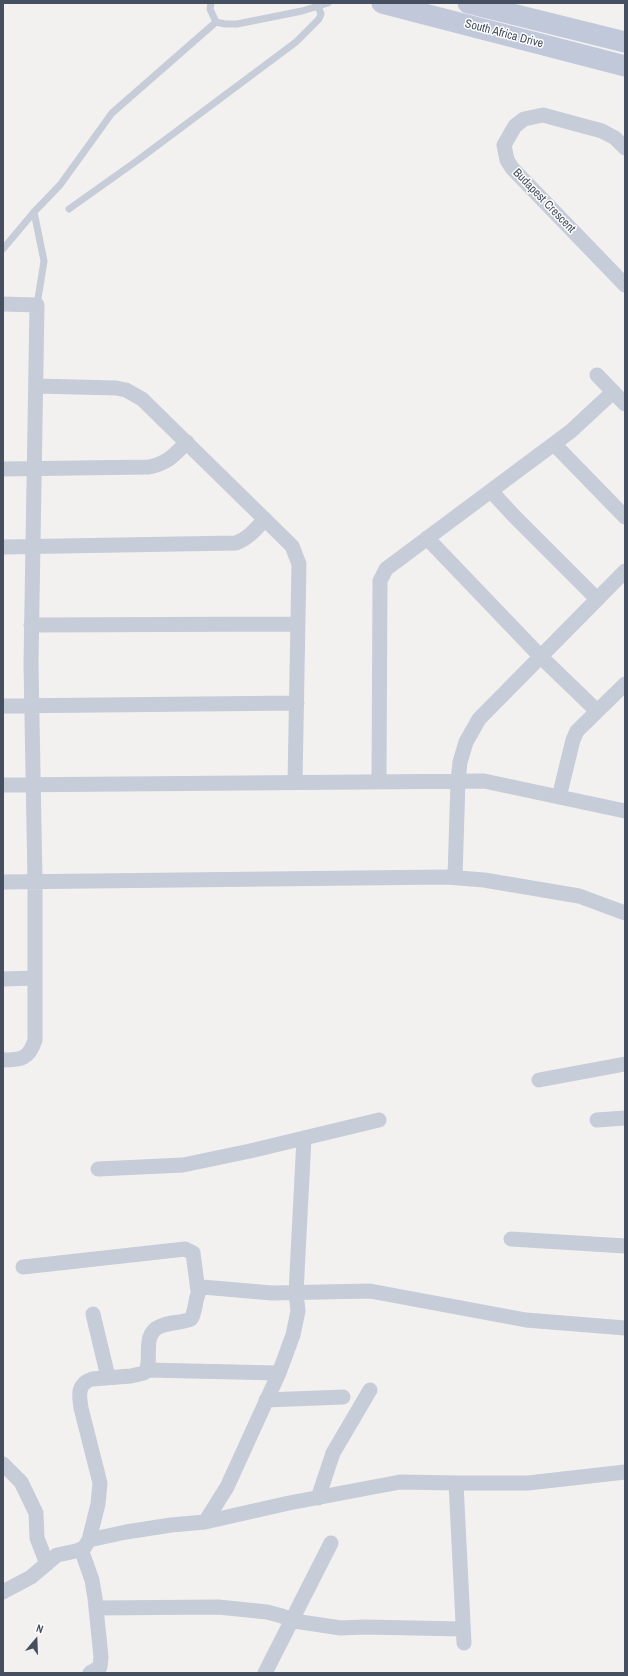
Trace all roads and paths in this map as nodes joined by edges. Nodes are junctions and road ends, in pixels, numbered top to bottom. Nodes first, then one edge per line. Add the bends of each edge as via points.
1 (211, 3) edge
2 (328, 3) edge
3 (382, 3) edge
4 (468, 3) edge
5 (318, 6) junction
6 (216, 22) junction
7 (625, 42) edge
8 (625, 66) edge
9 (625, 148) edge
10 (69, 209) dead end
11 (34, 212) junction
12 (3, 249) edge
13 (625, 284) edge
14 (3, 304) edge
15 (38, 305) junction
16 (597, 375) dead end
17 (36, 386) junction
18 (614, 392) junction
19 (625, 404) edge
20 (187, 442) junction
21 (554, 444) junction
22 (3, 469) edge
23 (34, 469) junction
24 (491, 491) junction
25 (625, 518) edge
26 (265, 519) junction
27 (427, 538) junction
28 (3, 547) edge
29 (33, 547) junction
30 (625, 571) edge
31 (597, 599) junction
32 (298, 624) junction
33 (31, 625) junction
34 (540, 656) junction
35 (625, 684) edge
36 (297, 703) junction
37 (3, 706) edge
38 (31, 706) junction
39 (597, 711) junction
40 (379, 781) junction
41 (458, 781) junction
42 (295, 782) junction
43 (33, 784) junction
44 (3, 785) edge
45 (559, 797) junction
46 (625, 811) edge
47 (455, 877) junction
48 (35, 881) junction
49 (3, 882) edge
50 (625, 913) edge
51 (35, 978) junction
52 (3, 979) edge
53 (3, 1060) edge
54 (625, 1064) edge
55 (539, 1080) dead end
56 (625, 1118) edge
57 (379, 1120) dead end
58 (597, 1120) dead end
59 (304, 1138) junction
60 (98, 1169) dead end
61 (511, 1239) dead end
62 (625, 1246) edge
63 (23, 1267) dead end
64 (198, 1291) junction
65 (296, 1293) junction
66 (93, 1314) dead end
67 (625, 1328) edge
68 (147, 1370) junction
69 (279, 1373) junction
70 (108, 1377) junction
71 (370, 1390) dead end
72 (343, 1397) dead end
73 (266, 1400) junction
74 (3, 1464) edge
75 (625, 1472) edge
76 (456, 1483) junction
77 (318, 1498) junction
78 (205, 1522) junction
79 (331, 1543) dead end
80 (85, 1545) junction
81 (47, 1564) junction
82 (3, 1592) edge
83 (96, 1608) junction
84 (291, 1620) junction
85 (96, 1672) edge
86 (265, 1673) edge

1 - 6 lane via 210,9
2 - 5 lane
3 - 8 street, South Africa Drive
4 - 7 street, South Africa Drive
5 - 6 lane via 237,24
5 - 10 lane via 319,19 296,42
6 - 11 lane via 112,113 60,185
9 - 13 street, Budapest Crescent via 615,138 602,132 543,115 524,120 515,126 504,145 507,160 512,168
11 - 12 lane
11 - 15 lane via 44,261
14 - 15 street
15 - 17 street
16 - 18 street
17 - 20 street via 126,390 142,399
17 - 23 street
18 - 19 street
18 - 21 street
20 - 23 street via 169,460 149,467
20 - 26 street
21 - 24 street
21 - 25 street
22 - 23 street
23 - 29 street
24 - 27 street
24 - 31 street
26 - 29 street via 248,537 236,544
26 - 32 street via 292,546 296,554 299,564
27 - 34 street
27 - 40 street via 386,569 380,581
28 - 29 street
29 - 33 street
30 - 31 street
31 - 34 street
32 - 33 street
32 - 36 street
33 - 38 street
34 - 39 street
34 - 41 street via 479,719 466,742
35 - 39 street
36 - 38 street
36 - 42 street
37 - 38 street
38 - 43 street
39 - 45 street via 577,731 573,740
40 - 41 street
40 - 42 street
41 - 45 street via 484,781
41 - 47 street
42 - 43 street
43 - 44 street
43 - 48 street
45 - 46 street
47 - 48 street
47 - 50 street via 579,896
48 - 49 street
48 - 51 street
51 - 52 street
51 - 53 street via 33,1048 30,1054 22,1058
54 - 55 street
56 - 58 street
57 - 59 street
59 - 60 street via 183,1165
59 - 65 street
61 - 62 street
63 - 64 street via 185,1249 193,1254
64 - 65 street via 202,1287 211,1287
64 - 68 street via 191,1319 160,1326 152,1333 148,1344
65 - 67 street via 370,1291 526,1320
65 - 69 street via 298,1311 293,1335
66 - 70 street
68 - 69 street
68 - 70 street via 131,1376
69 - 73 street
70 - 80 street via 86,1381 80,1388 79,1396 100,1483 98,1504
71 - 77 street via 333,1453
72 - 73 street
73 - 78 street via 227,1487
74 - 81 street via 21,1482 36,1513 37,1538
75 - 76 street via 528,1482
76 - 77 street via 400,1482
76 - 84 street via 463,1636 364,1627 341,1628
77 - 78 street
78 - 80 street via 126,1532
79 - 84 street
80 - 81 street via 57,1555
80 - 83 street
81 - 82 street via 31,1577
83 - 84 street via 218,1608 267,1612
83 - 85 street via 102,1657
84 - 86 street

